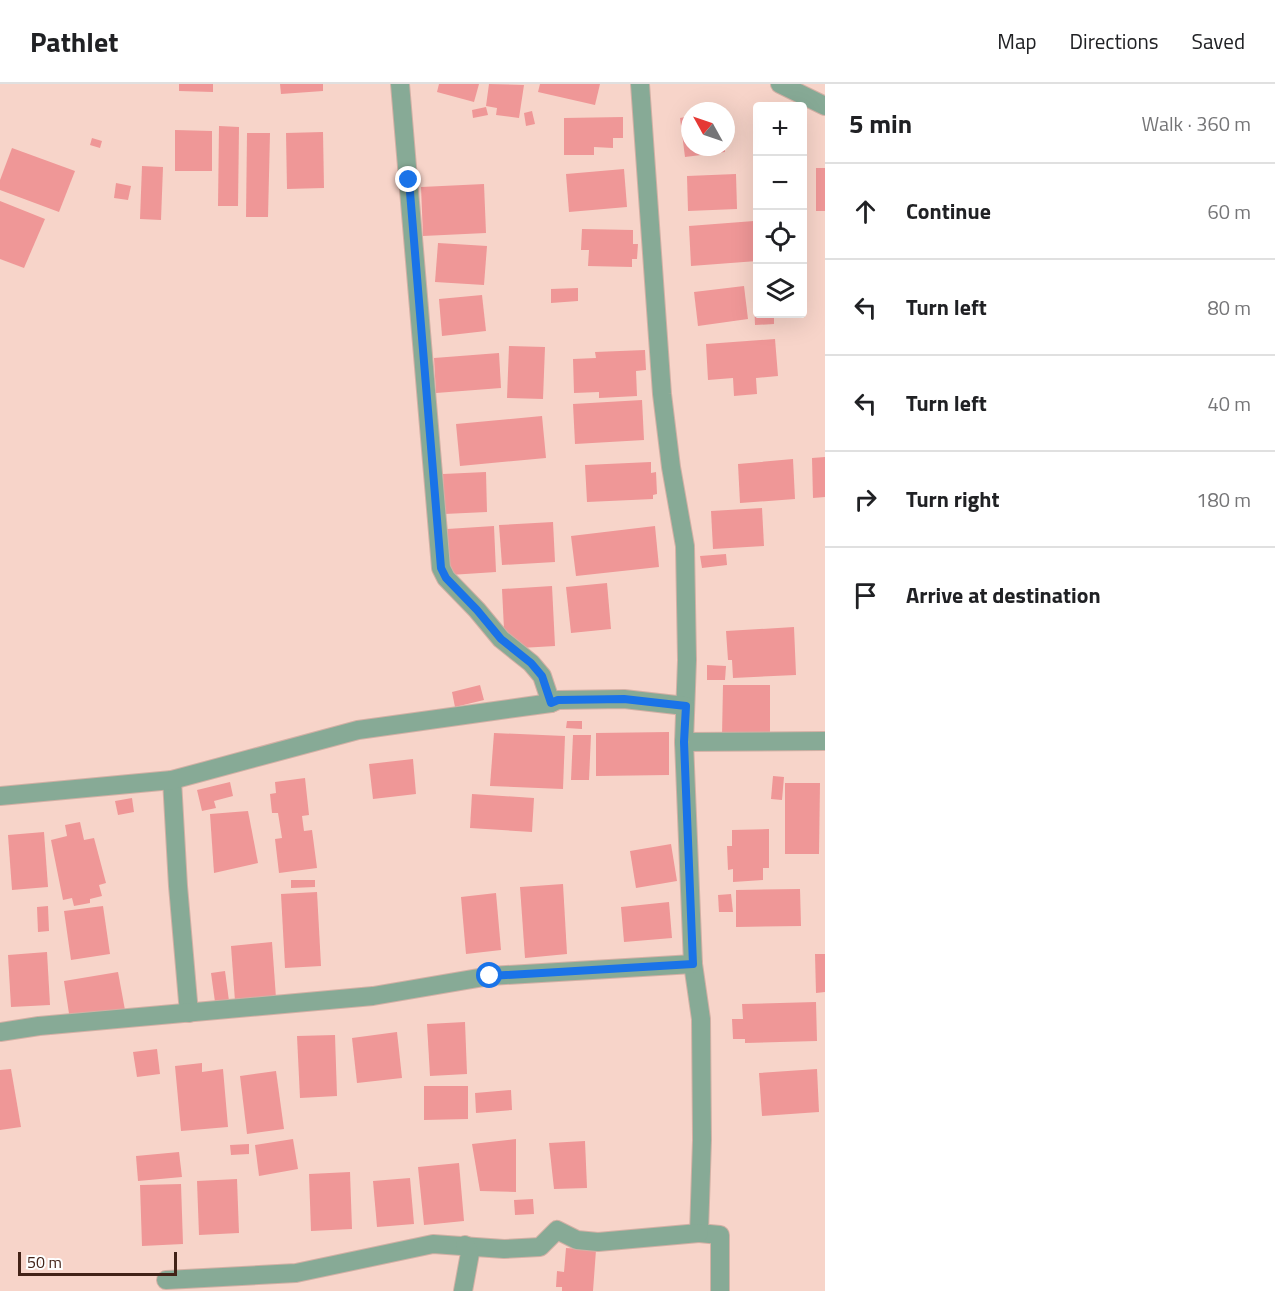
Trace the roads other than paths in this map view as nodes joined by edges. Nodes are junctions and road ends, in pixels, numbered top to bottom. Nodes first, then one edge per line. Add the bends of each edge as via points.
1 (400, 84) edge
2 (639, 84) edge
3 (780, 84) edge
4 (825, 106) edge
5 (551, 703) junction
6 (686, 706) junction
7 (825, 741) edge
8 (684, 742) junction
9 (172, 780) junction
10 (0, 796) edge
11 (693, 964) junction
12 (189, 1013) junction
13 (0, 1032) edge
14 (699, 1233) junction
15 (465, 1245) junction
16 (166, 1280) dead end
17 (463, 1291) edge
18 (720, 1291) edge

1 - 5 street via 441,568 501,639 542,676
2 - 6 street via 662,394 686,546
3 - 4 street
5 - 6 street via 624,699
5 - 9 street via 358,730
6 - 8 street
7 - 8 street
8 - 11 street
9 - 10 street
9 - 12 street
11 - 12 street via 490,976 373,996
11 - 14 street via 701,1019
12 - 13 street
14 - 15 street via 598,1242 577,1240 557,1230 540,1247
14 - 18 street via 720,1235
15 - 16 street via 433,1244 296,1273
15 - 17 street via 470,1253

